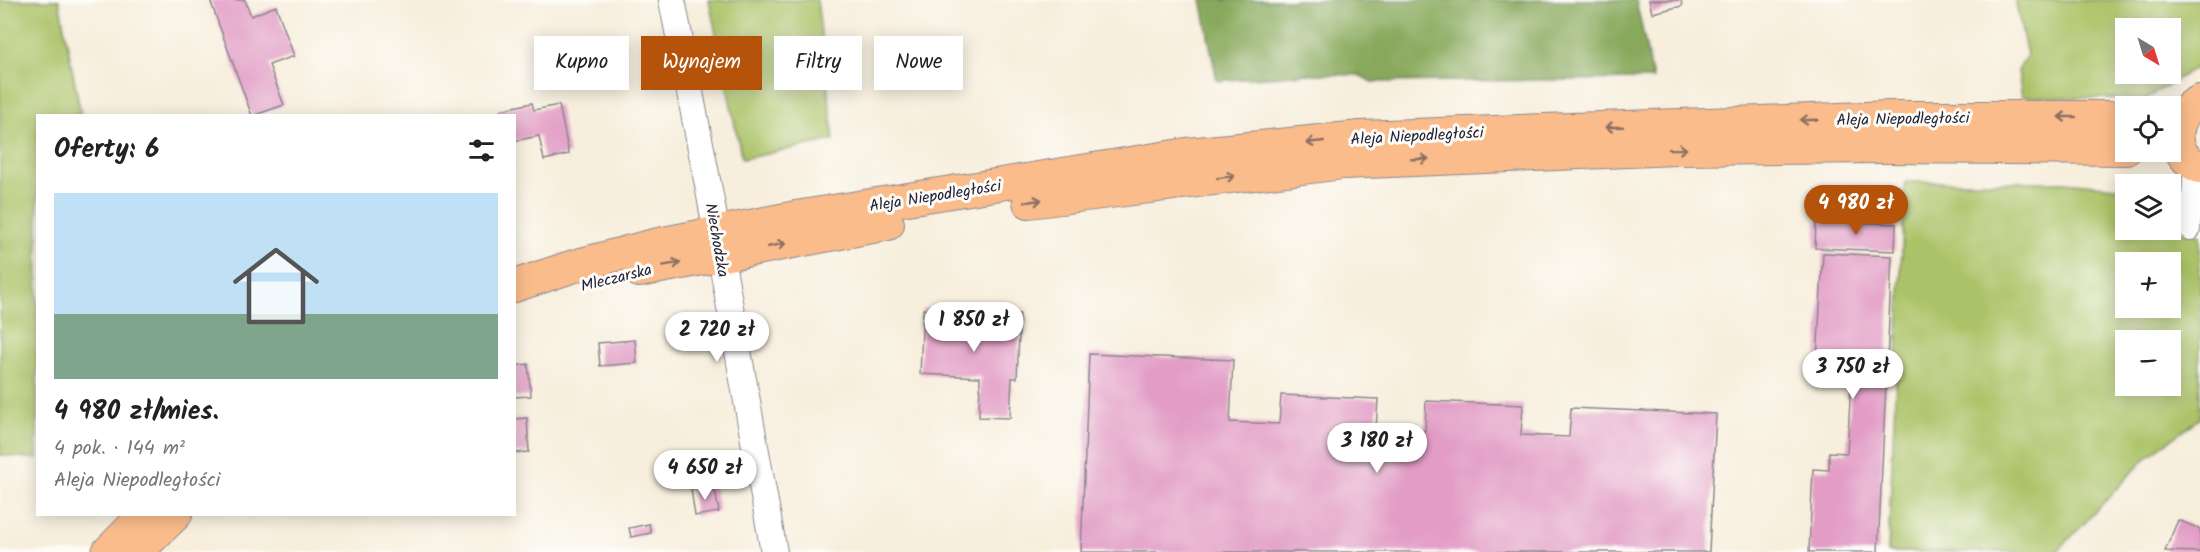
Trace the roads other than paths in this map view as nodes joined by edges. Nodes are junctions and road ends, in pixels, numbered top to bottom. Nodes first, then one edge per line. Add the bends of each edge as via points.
1 (672, 0) edge
2 (2184, 112) edge
3 (2115, 117) edge
4 (2115, 149) edge
5 (2186, 158) edge
6 (2190, 230) dead end
7 (718, 244) junction
8 (516, 285) edge
9 (516, 305) edge
10 (142, 516) edge
11 (174, 516) edge
12 (108, 552) edge
13 (137, 552) edge
14 (774, 552) edge

1 - 7 street, Niechodzka
2 - 5 main road via 2177,139
3 -> 7 main road, Aleja Niepodległości via 1892,117 1360,137 1187,154 796,218
7 -> 4 main road, Aleja Niepodległości via 1343,163 1676,149
5 - 6 street
7 - 8 main road, Mleczarska via 620,254
9 -> 7 main road, Mleczarska via 582,284 659,266
7 - 14 street, Niechodzka
10 - 12 main road
11 - 13 main road

